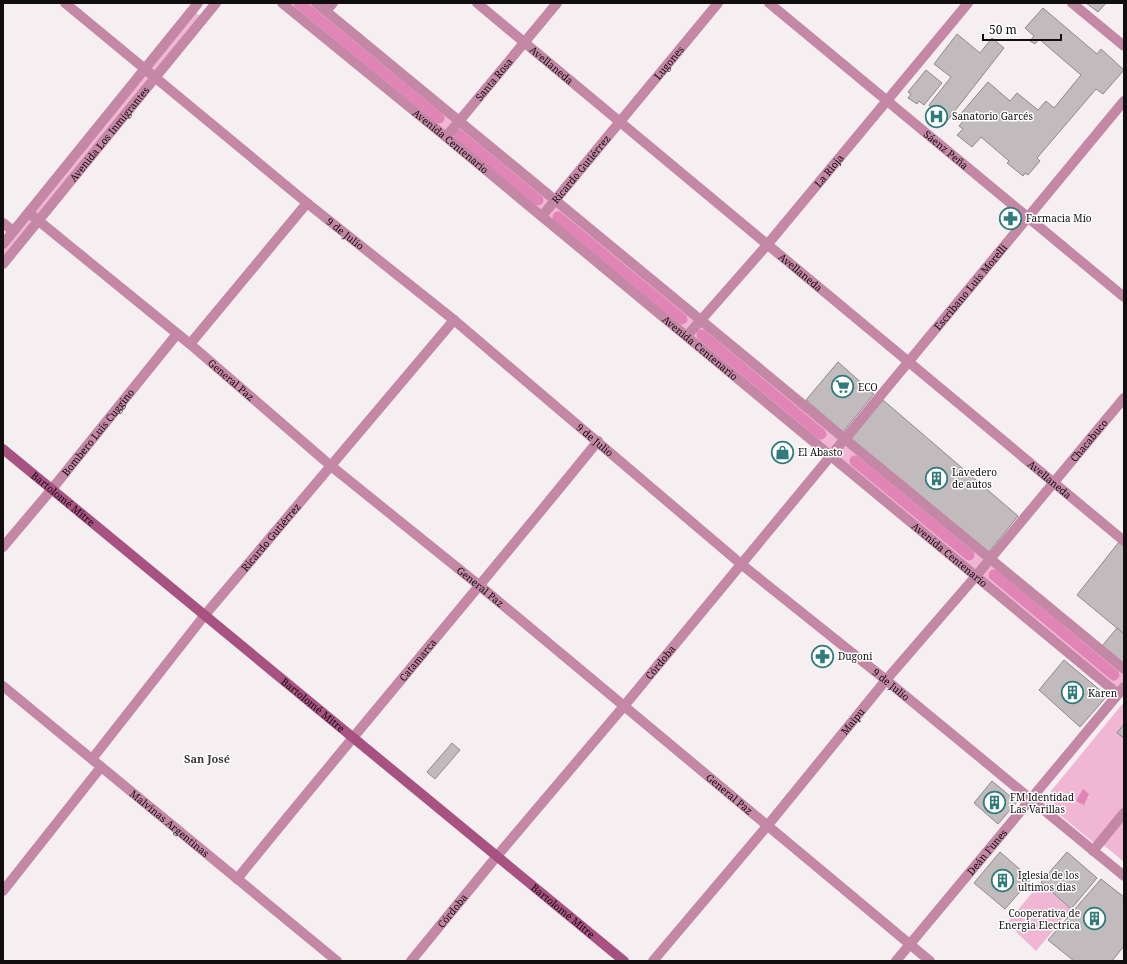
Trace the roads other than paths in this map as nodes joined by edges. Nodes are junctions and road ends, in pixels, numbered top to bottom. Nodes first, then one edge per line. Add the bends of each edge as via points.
1 (65, 3) edge
2 (216, 3) edge
3 (282, 3) edge
4 (316, 3) edge
5 (333, 3) edge
6 (477, 3) edge
7 (557, 3) edge
8 (718, 3) edge
9 (768, 3) edge
10 (968, 3) edge
11 (1072, 3) edge
12 (194, 5) edge
13 (326, 12) junction
14 (205, 17) junction
15 (524, 43) junction
16 (1124, 46) edge
17 (146, 70) junction
18 (156, 78) junction
19 (887, 101) junction
20 (1124, 101) edge
21 (459, 122) junction
22 (620, 122) junction
23 (446, 137) junction
24 (554, 200) junction
25 (307, 203) junction
26 (29, 213) junction
27 (542, 216) junction
28 (1028, 218) junction
29 (39, 221) junction
30 (3, 223) edge
31 (13, 231) junction
32 (3, 244) edge
33 (767, 245) junction
34 (3, 264) edge
35 (1124, 297) edge
36 (454, 320) junction
37 (701, 322) junction
38 (177, 334) junction
39 (687, 336) junction
40 (190, 344) junction
41 (908, 363) junction
42 (1124, 398) edge
43 (844, 440) junction
44 (598, 441) junction
45 (3, 448) edge
46 (832, 456) junction
47 (332, 466) junction
48 (1053, 483) junction
49 (52, 489) junction
50 (1124, 541) edge
51 (3, 547) edge
52 (990, 560) junction
53 (741, 564) junction
54 (976, 576) junction
55 (480, 586) junction
56 (204, 616) junction
57 (1124, 669) edge
58 (886, 680) junction
59 (3, 686) edge
60 (1121, 690) edge
61 (624, 706) junction
62 (352, 738) junction
63 (92, 759) junction
64 (102, 767) junction
65 (1030, 799) junction
66 (1124, 813) edge
67 (768, 825) junction
68 (1093, 851) junction
69 (497, 856) junction
70 (1124, 876) edge
71 (237, 879) junction
72 (3, 891) edge
73 (910, 944) junction
74 (337, 961) edge
75 (411, 961) edge
76 (624, 961) edge
77 (653, 961) edge
78 (896, 961) edge
79 (930, 961) edge

1 - 17 street, 9 de Julio
2 - 14 street, Avenida Los Inmigrantes
3 - 23 street, Avenida Centenario
4 - 13 street, Avenida Centenario
5 - 13 street
6 - 15 street, Avellaneda
7 - 15 street, Santa Rosa
8 - 22 street, Lugones
9 - 19 street, Sáenz Peña
10 - 19 street, La Rioja
11 - 16 street
12 - 14 street
12 - 17 street, Avenida Los Inmigrantes
13 - 21 street, Avenida Centenario
14 - 18 street, Avenida Los Inmigrantes
15 - 21 street, Santa Rosa
15 - 22 street, Avellaneda
17 - 18 street, 9 de Julio
17 - 26 street, Avenida Los Inmigrantes
18 - 25 street, 9 de Julio
18 - 29 street, Avenida Los Inmigrantes
19 - 28 street, Sáenz Peña
19 - 33 street, La Rioja
20 - 28 street, Escribano Luis Morelli
21 - 23 street, Santa Rosa
21 - 24 street, Avenida Centenario
22 - 24 street, Ricardo Gutiérrez
22 - 33 street, Avellaneda
23 - 27 street, Avenida Centenario
24 - 27 street, Ricardo Gutiérrez
24 - 37 street, Avenida Centenario
25 - 36 street, 9 de Julio
25 - 40 street
26 - 29 street, General Paz
26 - 31 street, Avenida Los Inmigrantes
27 - 39 street, Avenida Centenario
28 - 35 street, Sáenz Peña
28 - 41 street, Escribano Luis Morelli
29 - 34 street, Avenida Los Inmigrantes
29 - 38 street, General Paz
30 - 31 street
31 - 32 street, Avenida Los Inmigrantes
33 - 37 street, La Rioja
33 - 41 street, Avellaneda
36 - 44 street, 9 de Julio
36 - 47 street, Ricardo Gutiérrez
37 - 39 street, La Rioja
37 - 43 street, Avenida Centenario
38 - 40 street, General Paz
38 - 49 street, Bombero Luis Cuggino
39 - 46 street, Avenida Centenario
40 - 47 street, General Paz
41 - 43 street, Córdoba
41 - 48 street, Avellaneda
42 - 48 street, Chacabuco
43 - 46 street, Córdoba
43 - 52 street, Avenida Centenario
44 - 53 street, 9 de Julio
44 - 55 street, Catamarca
45 - 49 main road, Bartolomé Mitre
46 - 53 street, Córdoba
46 - 54 street, Avenida Centenario
47 - 55 street, General Paz
47 - 56 street, Ricardo Gutiérrez
48 - 50 street, Avellaneda
48 - 52 street, Maipu
49 - 51 street, Bombero Luis Cuggino
49 - 56 main road, Bartolomé Mitre
52 - 54 street, Maipu
52 - 57 street, Avenida Centenario
53 - 58 street, 9 de Julio
53 - 61 street, Córdoba
54 - 58 street, Maipu
54 - 60 street, Avenida Centenario
55 - 61 street, General Paz
55 - 62 street, Catamarca
56 - 62 main road, Bartolomé Mitre
56 - 63 street, Ricardo Gutiérrez
58 - 65 street, 9 de Julio
58 - 67 street, Maipu
59 - 63 street, Malvinas Argentinas
60 - 65 street, Deán Funes
61 - 67 street, General Paz
61 - 69 street, Córdoba
62 - 69 main road, Bartolomé Mitre
62 - 71 street, Catamarca
63 - 64 street, Malvinas Argentinas
64 - 71 street, Malvinas Argentinas
64 - 72 street
65 - 68 street, 9 de Julio
65 - 73 street, Deán Funes
66 - 68 street
67 - 73 street, General Paz
67 - 77 street, Maipu
68 - 70 street, 9 de Julio
69 - 75 street, Córdoba
69 - 76 main road, Bartolomé Mitre
71 - 74 street, Malvinas Argentinas
73 - 78 street, Deán Funes
73 - 79 street, General Paz

